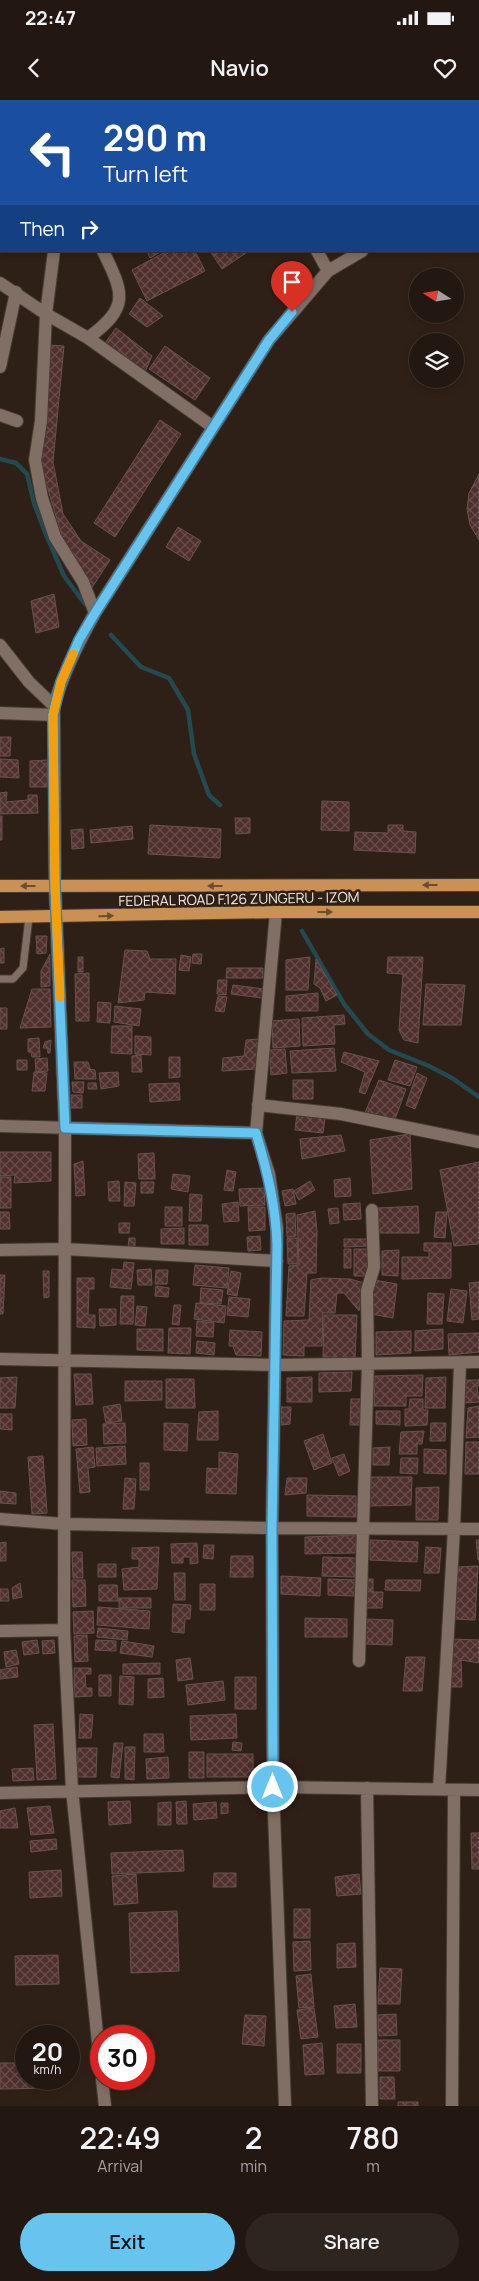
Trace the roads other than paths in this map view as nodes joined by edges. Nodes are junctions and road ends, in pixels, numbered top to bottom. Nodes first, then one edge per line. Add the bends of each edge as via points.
1 (54, 252) edge
2 (103, 252) edge
3 (318, 252) edge
4 (360, 252) edge
5 (328, 270) junction
6 (0, 283) edge
7 (16, 292) junction
8 (46, 314) junction
9 (88, 338) junction
10 (0, 367) edge
11 (0, 415) edge
12 (18, 421) dead end
13 (213, 428) junction
14 (95, 613) junction
15 (0, 645) edge
16 (54, 711) junction
17 (0, 713) edge
18 (479, 885) edge
19 (0, 886) edge
20 (55, 886) junction
21 (276, 912) junction
22 (479, 912) edge
23 (0, 917) edge
24 (29, 917) junction
25 (57, 917) junction
26 (0, 979) edge
27 (258, 1105) junction
28 (0, 1126) edge
29 (65, 1128) junction
30 (256, 1133) junction
31 (479, 1142) edge
32 (372, 1210) dead end
33 (65, 1249) junction
34 (0, 1250) edge
35 (277, 1261) junction
36 (0, 1359) edge
37 (65, 1360) junction
38 (479, 1362) edge
39 (368, 1363) junction
40 (460, 1363) junction
41 (275, 1365) junction
42 (0, 1520) edge
43 (64, 1524) junction
44 (272, 1528) junction
45 (363, 1528) junction
46 (454, 1529) junction
47 (479, 1529) edge
48 (0, 1630) edge
49 (64, 1630) junction
50 (359, 1661) dead end
51 (273, 1787) junction
52 (367, 1788) junction
53 (439, 1789) junction
54 (72, 1790) junction
55 (454, 1790) junction
56 (479, 1790) edge
57 (0, 1793) edge
58 (96, 2025) edge
59 (103, 2090) edge
60 (105, 2106) edge
61 (286, 2106) edge
62 (372, 2106) edge
63 (452, 2106) edge

1 - 8 street
2 - 9 street via 119,284 118,307 105,326
3 - 5 street
4 - 5 street
5 - 13 street via 269,340
6 - 7 street
7 - 8 street
7 - 10 street
8 - 9 street
8 - 14 street via 41,421 35,460 42,498 55,537 83,582
9 - 13 street
11 - 12 street
13 - 14 street
14 - 16 street via 61,682
15 - 16 street
16 - 17 street
16 - 20 street
18 -> 20 main road, FEDERAL ROAD F.126 ZUNGERU - IZOM
20 -> 19 main road, FEDERAL ROAD F.126 ZUNGERU - IZOM
20 - 25 street
21 -> 22 main road, FEDERAL ROAD F.126 ZUNGERU - IZOM
25 -> 21 main road, FEDERAL ROAD F.126 ZUNGERU - IZOM
21 - 27 street
23 - 24 main road, FEDERAL ROAD F.126 ZUNGERU - IZOM
24 - 25 main road, FEDERAL ROAD F.126 ZUNGERU - IZOM
24 - 26 lane via 23,968 14,979
25 - 29 street
27 - 30 street
27 - 31 street via 341,1114
28 - 29 street
29 - 30 street
29 - 33 street
30 - 35 street via 271,1188 277,1228
32 - 39 street via 374,1267 367,1291
33 - 34 street
33 - 35 street
33 - 37 street
35 - 41 street
36 - 37 street
37 - 41 street
37 - 43 street
38 - 40 street
39 - 40 street
39 - 41 street
39 - 45 street
40 - 46 street
41 - 44 street
42 - 43 street
43 - 44 street
43 - 49 street
44 - 45 street
44 - 51 street
45 - 46 street
45 - 50 street
46 - 47 street
46 - 53 street
48 - 49 street
49 - 54 street
51 - 52 street
51 - 54 street
51 - 61 street
52 - 53 street
52 - 62 street
53 - 55 street
54 - 57 street
54 - 58 street
55 - 56 street
55 - 63 street
59 - 60 street

